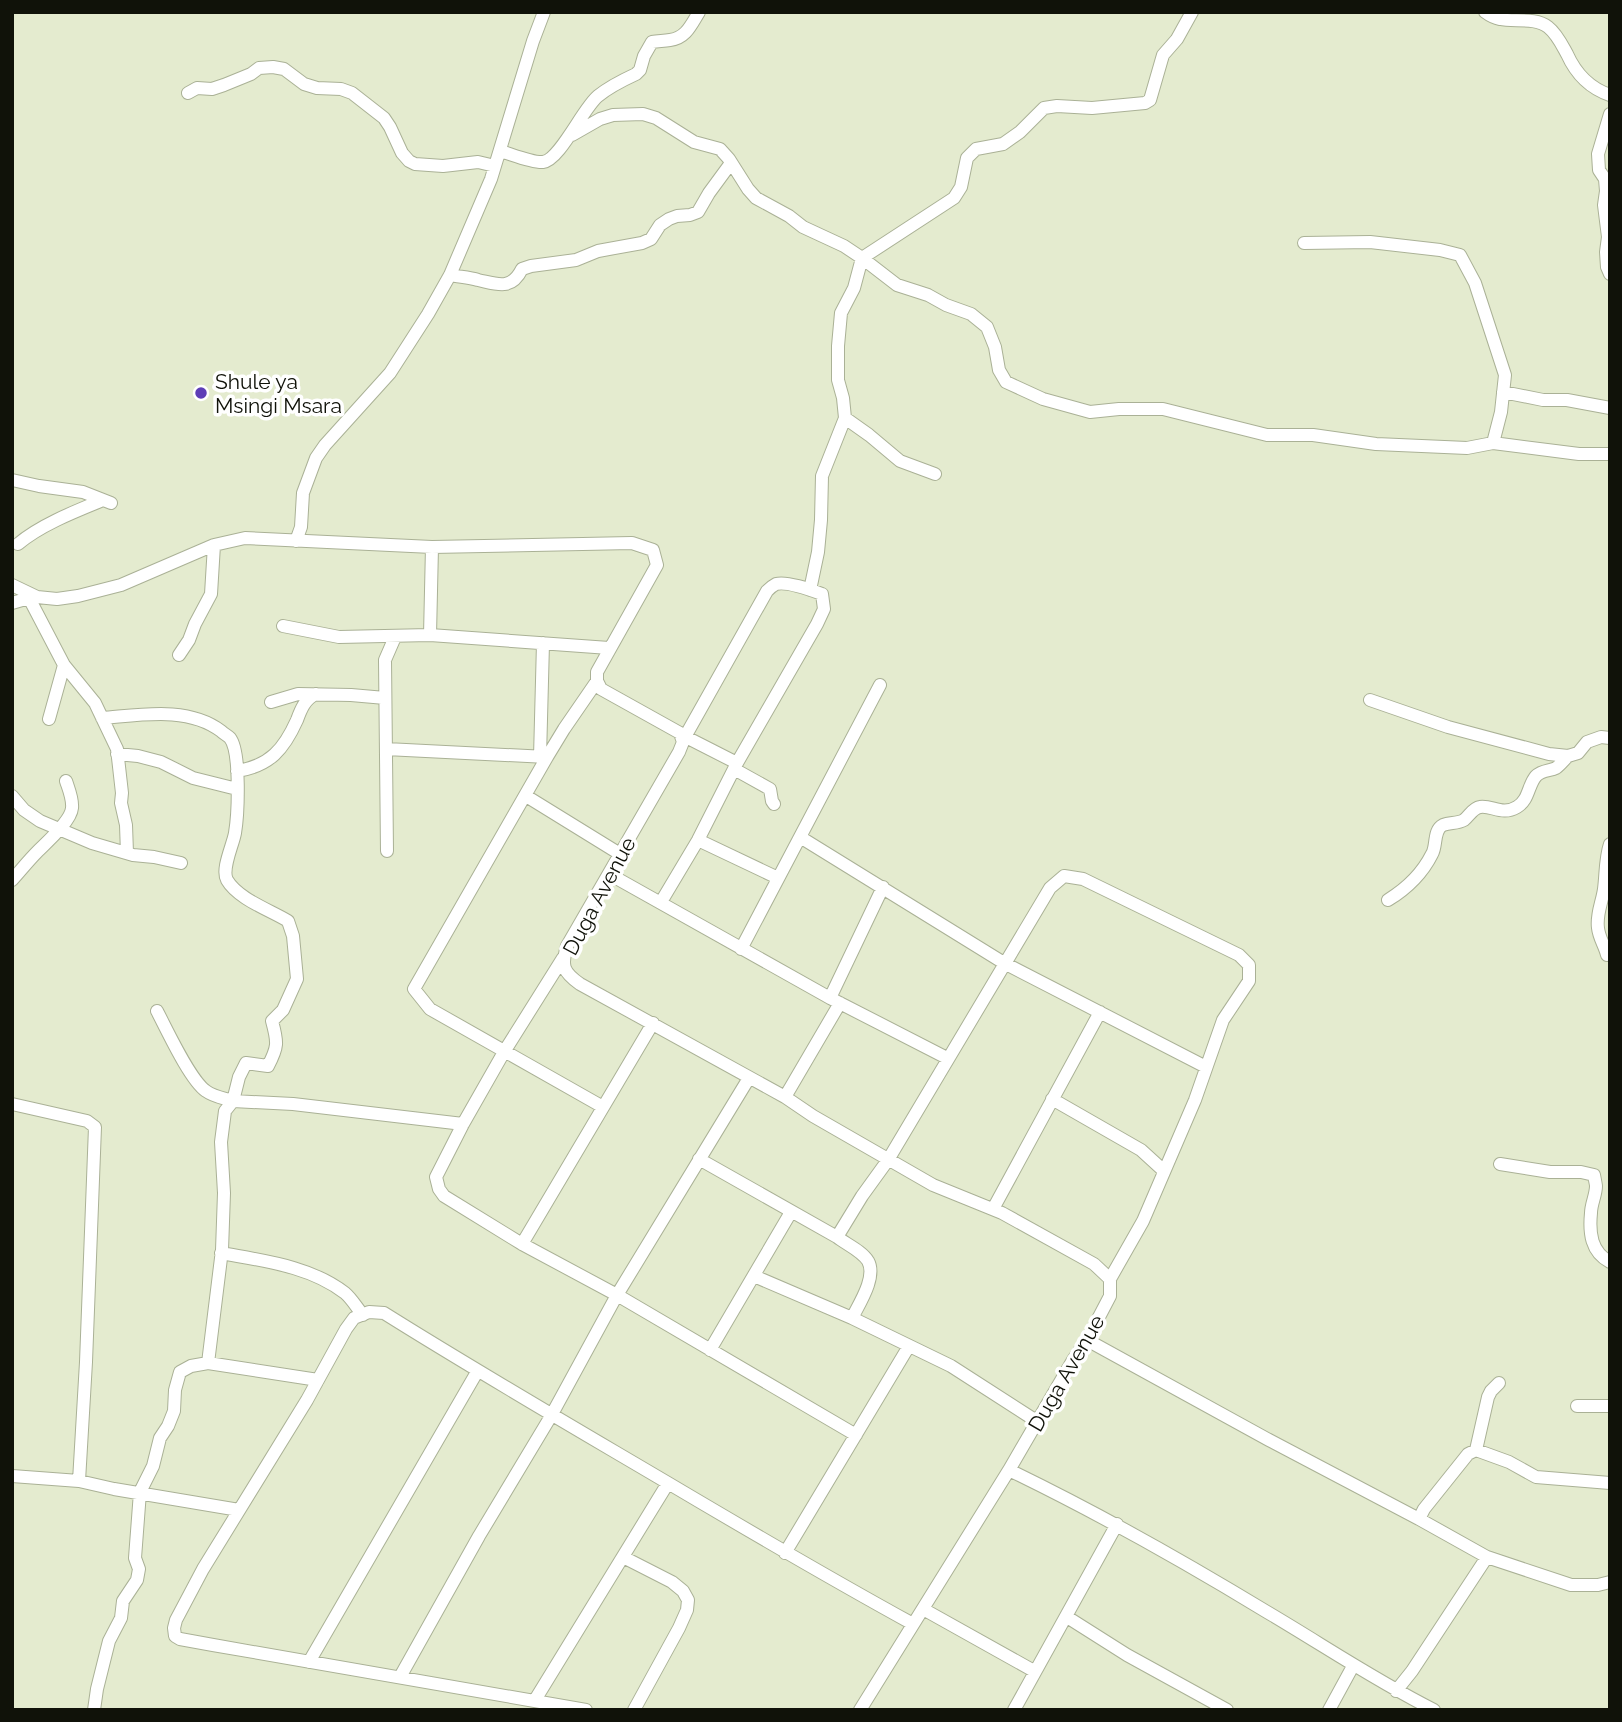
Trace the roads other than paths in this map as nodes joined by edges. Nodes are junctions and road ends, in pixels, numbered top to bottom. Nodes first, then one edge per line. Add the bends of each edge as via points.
1 (544, 12) edge
2 (699, 12) edge
3 (1192, 12) edge
4 (1485, 12) edge
5 (188, 93) dead end
6 (1610, 95) edge
7 (1610, 114) edge
8 (572, 135) junction
9 (500, 151) junction
10 (731, 163) junction
11 (495, 166) junction
12 (1304, 243) dead end
13 (862, 258) junction
14 (1610, 274) edge
15 (450, 275) junction
16 (1503, 393) junction
17 (1610, 408) edge
18 (845, 418) junction
19 (1493, 443) junction
20 (1610, 454) edge
21 (935, 474) dead end
22 (12, 481) edge
23 (296, 541) junction
24 (18, 544) dead end
25 (214, 545) junction
26 (432, 547) junction
27 (12, 585) edge
28 (810, 590) junction
29 (33, 598) junction
30 (12, 603) edge
31 (283, 626) dead end
32 (430, 635) junction
33 (395, 637) junction
34 (543, 643) junction
35 (609, 648) junction
36 (179, 655) dead end
37 (64, 665) junction
38 (597, 681) junction
39 (880, 685) dead end
40 (316, 694) junction
41 (385, 698) junction
42 (1370, 700) dead end
43 (271, 702) dead end
44 (102, 718) junction
45 (49, 719) dead end
46 (683, 734) junction
47 (1610, 738) edge
48 (386, 749) junction
49 (117, 754) junction
50 (1568, 756) junction
51 (543, 757) junction
52 (736, 766) junction
53 (237, 771) junction
54 (66, 781) dead end
55 (237, 789) junction
56 (12, 796) edge
57 (526, 796) junction
58 (774, 804) dead end
59 (58, 829) junction
60 (800, 837) junction
61 (698, 840) junction
62 (1610, 844) edge
63 (387, 851) dead end
64 (127, 853) junction
65 (620, 854) junction
66 (181, 863) dead end
67 (609, 874) junction
68 (778, 878) junction
69 (12, 880) edge
70 (883, 887) junction
71 (1388, 900) dead end
72 (661, 902) junction
73 (741, 949) junction
74 (1607, 955) dead end
75 (563, 958) junction
76 (1004, 963) junction
77 (835, 1000) junction
78 (157, 1011) dead end
79 (1100, 1012) junction
80 (653, 1023) junction
81 (504, 1052) junction
82 (947, 1058) junction
83 (1206, 1067) junction
84 (749, 1078) junction
85 (785, 1097) junction
86 (1052, 1100) junction
87 (233, 1101) junction
88 (12, 1104) edge
89 (603, 1107) junction
90 (463, 1124) junction
91 (699, 1159) junction
92 (888, 1160) junction
93 (1500, 1164) dead end
94 (1164, 1171) junction
95 (993, 1209) junction
96 (791, 1212) junction
97 (837, 1237) junction
98 (522, 1244) junction
99 (221, 1254) junction
100 (1610, 1262) edge
101 (754, 1276) junction
102 (1110, 1279) junction
103 (617, 1295) junction
104 (363, 1315) junction
105 (852, 1318) junction
106 (1087, 1340) junction
107 (909, 1346) junction
108 (710, 1350) junction
109 (208, 1363) junction
110 (477, 1372) junction
111 (318, 1380) junction
112 (1499, 1383) dead end
113 (1577, 1406) dead end
114 (1610, 1406) edge
115 (551, 1416) junction
116 (1038, 1422) junction
117 (856, 1435) junction
118 (1476, 1450) junction
119 (1009, 1470) junction
120 (12, 1476) edge
121 (79, 1481) junction
122 (668, 1483) junction
123 (1610, 1483) edge
124 (140, 1492) junction
125 (239, 1510) junction
126 (1419, 1519) junction
127 (1116, 1524) junction
128 (785, 1553) junction
129 (623, 1557) junction
130 (1487, 1557) junction
131 (1610, 1582) edge
132 (923, 1609) junction
133 (1067, 1617) junction
134 (913, 1625) junction
135 (309, 1662) junction
136 (1353, 1666) junction
137 (1034, 1671) junction
138 (400, 1677) junction
139 (1396, 1691) junction
140 (1203, 1704) edge
141 (543, 1707) edge
142 (1016, 1709) edge
143 (94, 1710) edge
144 (586, 1710) edge
145 (634, 1710) edge
146 (860, 1710) edge
147 (1227, 1710) edge
148 (1329, 1710) edge
149 (1434, 1710) edge

1 - 9 street
2 - 8 street via 685,34 652,43 640,70 597,97
3 - 13 street via 1163,55 1150,100 1091,108 1044,108 1003,144 976,149 967,158 954,198
4 - 6 street via 1498,19 1547,26 1584,80
5 - 11 street via 225,85 259,68 284,69 304,84 352,93 384,118 401,153 415,164 478,162
7 - 14 street via 1598,154 1605,179
8 - 9 street via 548,161 540,163
8 - 10 street via 612,115 643,114 694,142 720,149
9 - 11 street
10 - 13 street via 756,198
10 - 15 street via 698,212 668,219 642,243 611,247 576,260 531,265 511,283
11 - 15 street
12 - 16 street via 1370,242 1460,255 1475,284 1505,375
13 - 18 street via 841,313 838,380
13 - 19 street via 897,285 971,314 987,327 1006,383 1043,399 1090,412 1163,409 1267,435 1467,448
15 - 23 street via 390,373 316,458 303,493
16 - 17 street
16 - 19 street
18 - 21 street via 900,461
18 - 28 street via 822,476 818,552
19 - 20 street
22 - 24 street via 83,492 107,501 42,527
23 - 25 street via 245,538
23 - 26 street
25 - 29 street via 121,585 57,599
25 - 36 street via 211,594
26 - 32 street
26 - 35 street via 632,543 653,550 657,565
27 - 29 street
28 - 46 street, Duga Avenue via 775,584 767,591
28 - 52 street via 822,594 824,609
29 - 30 street
29 - 37 street
31 - 33 street via 340,637
32 - 33 street
32 - 34 street
33 - 41 street via 385,660
34 - 35 street
34 - 51 street
35 - 38 street
37 - 44 street
37 - 45 street
38 - 46 street via 601,688
38 - 51 street
39 - 60 street
40 - 41 street
40 - 43 street
40 - 53 street via 304,703 279,751
41 - 48 street
42 - 50 street via 1448,727
44 - 49 street
44 - 53 street via 170,714 211,723 230,738
46 - 52 street
46 - 65 street, Duga Avenue via 679,752
47 - 50 street via 1587,742
48 - 51 street
48 - 63 street
49 - 55 street via 162,762 193,778
49 - 64 street
50 - 71 street via 1556,768 1535,776 1519,806 1509,810 1480,807 1465,819 1440,827 1434,852 1422,872
51 - 57 street
52 - 58 street via 770,789
52 - 61 street
53 - 55 street
54 - 59 street via 73,806
55 - 87 street via 235,834 226,878 249,901 288,921 297,979 283,1010 272,1021 276,1051 268,1066 246,1063
56 - 59 street via 24,810
57 - 65 street
57 - 81 street via 414,989 430,1009
59 - 64 street
59 - 69 street
60 - 68 street
60 - 70 street
61 - 68 street
61 - 72 street
62 - 74 street via 1597,926
64 - 66 street
65 - 67 street, Duga Avenue
67 - 72 street
67 - 75 street, Duga Avenue
68 - 73 street
70 - 76 street
70 - 77 street
72 - 73 street
73 - 77 street
75 - 80 street, Duga Avenue via 563,967 580,984
75 - 81 street
76 - 79 street
76 - 82 street
76 - 83 street via 1050,888 1064,876 1083,879 1239,955 1249,965 1249,981 1223,1020
77 - 82 street
77 - 85 street
78 - 87 street via 203,1090
79 - 83 street
79 - 86 street
80 - 84 street, Duga Avenue
80 - 89 street
81 - 89 street
81 - 90 street
82 - 92 street
83 - 94 street
84 - 85 street, Duga Avenue
84 - 91 street
85 - 92 street, Duga Avenue
86 - 94 street via 1141,1150
86 - 95 street
87 - 90 street
87 - 99 street via 225,1111 221,1142
88 - 121 street via 87,1121 95,1128
89 - 98 street
90 - 98 street via 436,1177 439,1189
91 - 96 street
91 - 103 street
92 - 95 street, Duga Avenue via 933,1185
92 - 97 street
93 - 100 street via 1594,1175 1591,1236 1601,1258
94 - 102 street via 1143,1221
95 - 102 street, Duga Avenue via 1094,1264
96 - 97 street
96 - 101 street
97 - 105 street via 867,1259 871,1272
98 - 103 street
99 - 104 street via 311,1273 347,1294
99 - 109 street
101 - 105 street
101 - 108 street
102 - 106 street, Duga Avenue via 1110,1296
103 - 108 street
103 - 115 street
104 - 110 street via 384,1313
104 - 111 street via 346,1329
105 - 107 street
106 - 116 street, Duga Avenue
106 - 126 street
107 - 116 street via 951,1366
107 - 117 street
108 - 117 street
109 - 111 street
109 - 124 street via 180,1372 174,1411
110 - 115 street
110 - 135 street
111 - 125 street
112 - 118 street via 1488,1396
113 - 114 street
115 - 122 street
115 - 138 street
116 - 119 street, Duga Avenue
117 - 128 street
118 - 123 street via 1536,1477
118 - 126 street via 1468,1454
119 - 127 street
119 - 132 street, Duga Avenue
120 - 121 street
121 - 124 street
122 - 128 street
122 - 129 street
124 - 125 street
124 - 143 street via 135,1558 139,1569 109,1641
125 - 135 street via 176,1620 175,1636
126 - 130 street
127 - 133 street
127 - 136 street
128 - 134 street
129 - 141 street
129 - 145 street via 672,1582 688,1600 687,1610
130 - 131 street via 1571,1585
130 - 139 street
132 - 134 street, Duga Avenue
132 - 137 street
133 - 137 street
133 - 140 street
134 - 146 street, Duga Avenue
135 - 138 street
136 - 139 street
136 - 148 street
137 - 142 street
138 - 141 street
139 - 149 street
140 - 147 street
141 - 144 street

